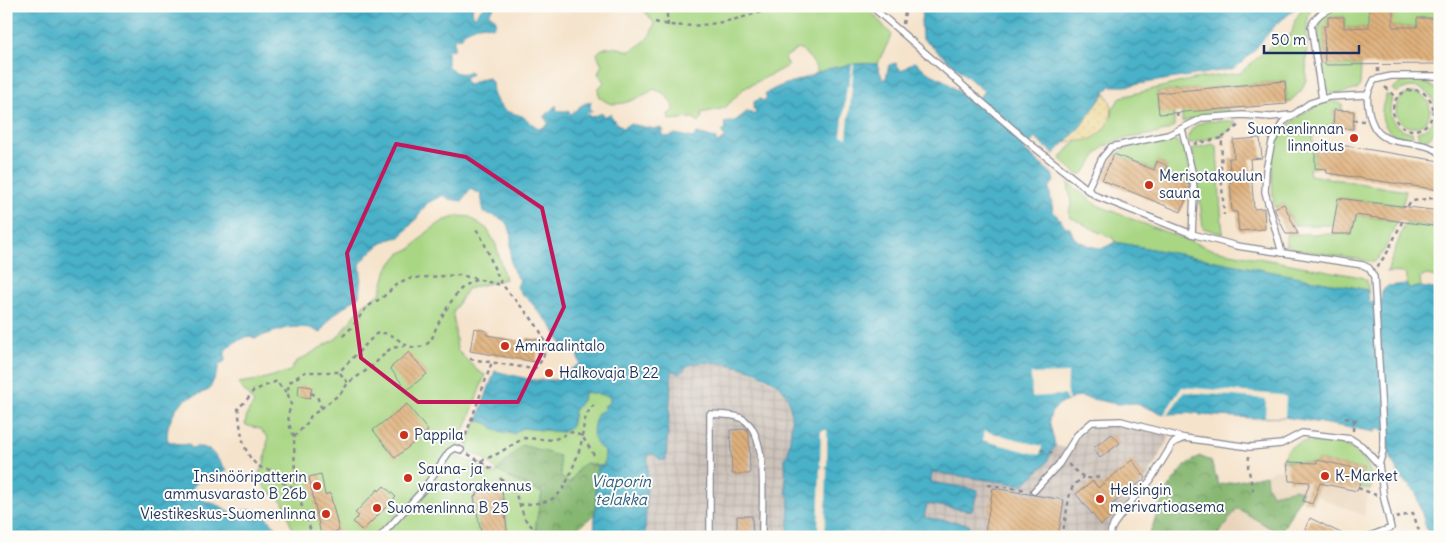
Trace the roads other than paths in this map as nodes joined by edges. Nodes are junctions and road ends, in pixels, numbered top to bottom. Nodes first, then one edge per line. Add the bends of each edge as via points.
1 (871, 6) edge
2 (1339, 6) edge
3 (1440, 76) edge
4 (1366, 95) junction
5 (1322, 99) junction
6 (1290, 116) junction
7 (1182, 130) junction
8 (1440, 153) edge
9 (1087, 190) junction
10 (1192, 234) junction
11 (1282, 253) junction
12 (1184, 438) junction
13 (461, 450) road end
14 (1379, 465) junction
15 (1034, 491) road end
16 (1391, 528) junction
17 (380, 537) edge
18 (710, 537) edge
19 (762, 537) edge
20 (1110, 537) edge
21 (1368, 537) edge
22 (1394, 537) edge

1 - 9 lane
2 - 5 lane via 1325,10 1311,26
3 - 4 lane via 1391,76 1374,80
4 - 5 lane
4 - 8 lane via 1371,121 1383,138 1434,148
5 - 6 lane
6 - 7 lane via 1203,118
6 - 11 lane via 1272,142 1266,170 1265,192
7 - 9 lane via 1111,148 1102,158
7 - 10 lane via 1193,176
9 - 10 lane
10 - 11 lane
11 - 14 lane via 1363,264 1372,272 1383,432
12 - 14 lane via 1250,447 1281,444 1302,434 1351,439
12 - 15 lane via 1122,421 1092,422 1077,435 1059,464
12 - 20 lane via 1173,443 1150,481 1114,524
13 - 17 lane via 455,448 449,452 422,490
14 - 16 lane
16 - 21 lane
16 - 22 lane
18 - 19 lane via 710,414 741,418 752,427 764,487

